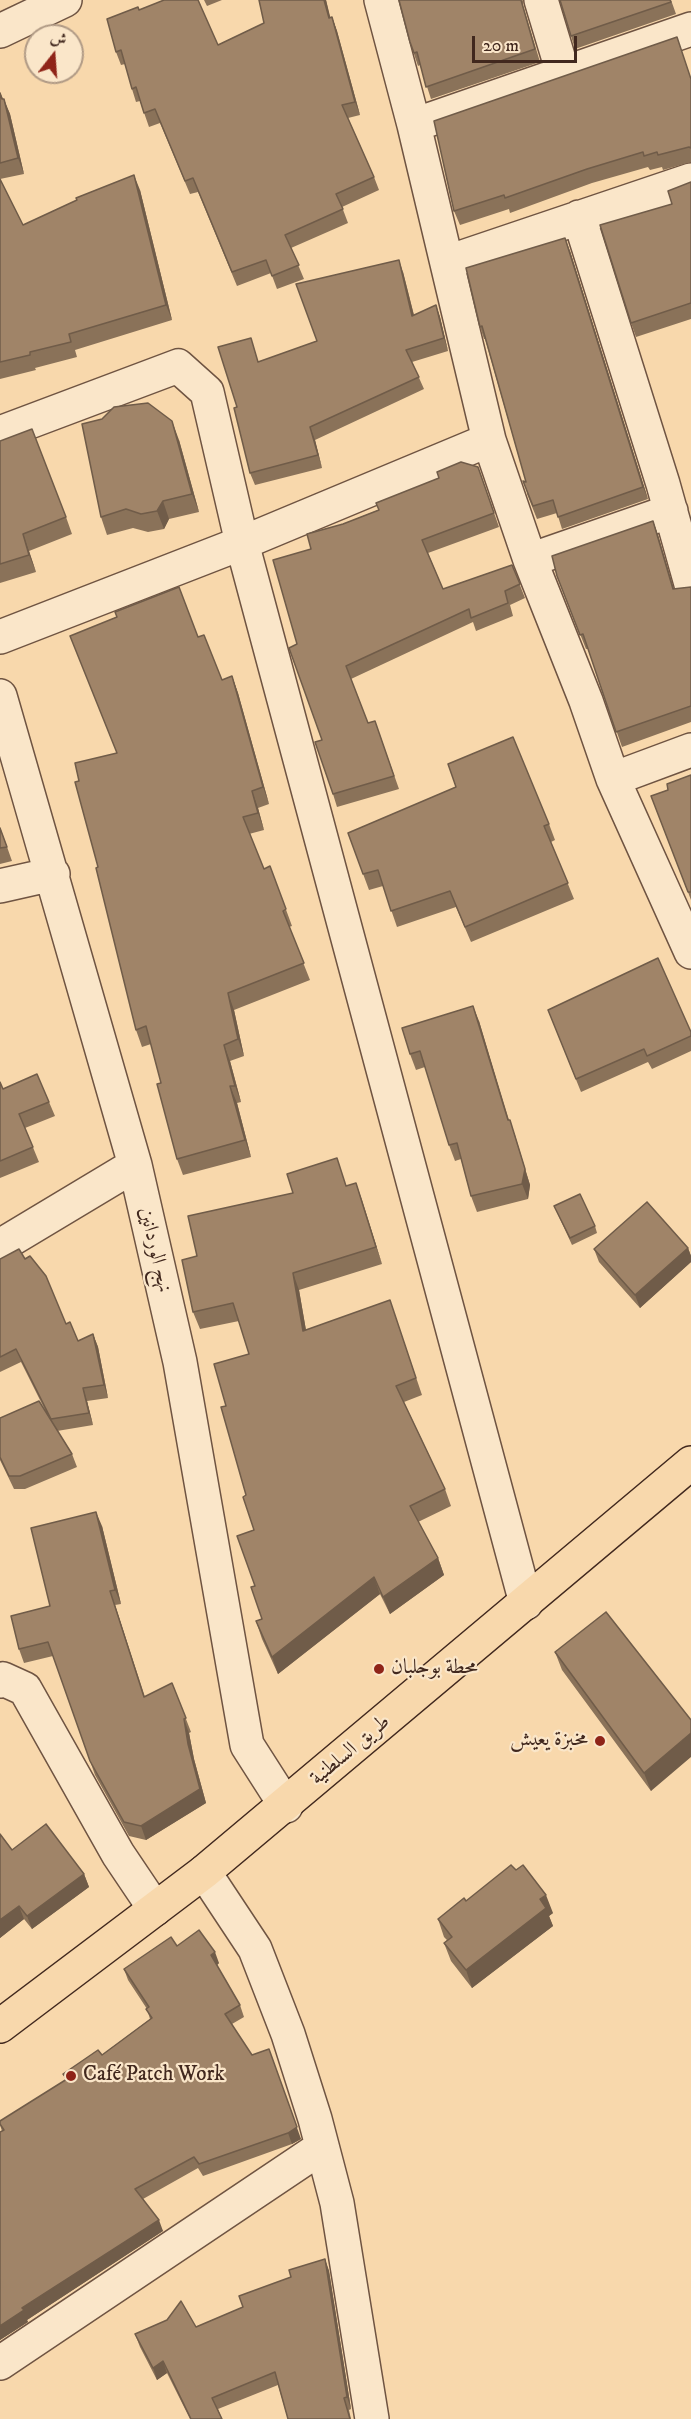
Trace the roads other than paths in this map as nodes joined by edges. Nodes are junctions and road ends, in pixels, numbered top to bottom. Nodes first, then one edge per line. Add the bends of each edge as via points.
1 (65, 0) edge
2 (381, 0) edge
3 (541, 0) edge
4 (691, 29) edge
5 (0, 31) edge
6 (563, 74) junction
7 (414, 125) junction
8 (691, 180) edge
9 (579, 217) junction
10 (448, 262) junction
11 (0, 433) edge
12 (489, 440) junction
13 (671, 511) junction
14 (242, 543) junction
15 (530, 560) junction
16 (691, 584) edge
17 (0, 637) edge
18 (0, 696) edge
19 (691, 750) edge
20 (613, 779) junction
21 (53, 874) junction
22 (0, 886) edge
23 (691, 952) edge
24 (135, 1165) junction
25 (0, 1246) edge
26 (691, 1463) edge
27 (526, 1603) junction
28 (0, 1681) edge
29 (286, 1806) junction
30 (204, 1872) junction
31 (156, 1909) junction
32 (0, 2026) edge
33 (322, 2147) junction
34 (0, 2363) edge
35 (372, 2419) edge

1 - 5 street
2 - 7 street
3 - 6 street
4 - 6 street
6 - 7 street
7 - 10 street
8 - 9 street
9 - 10 street
9 - 13 street
10 - 12 street
11 - 14 street via 178,366 207,392
12 - 14 street
12 - 15 street
13 - 15 street
13 - 16 street
14 - 17 street
14 - 27 street
15 - 20 street
18 - 21 street, نهج الوردانين
19 - 20 street
20 - 23 street
21 - 22 street
21 - 24 street, نهج الوردانين
24 - 25 street
24 - 29 street, نهج الوردانين via 180,1362 247,1745
26 - 27 main road, طريق السلطنية
27 - 29 main road, طريق السلطنية
28 - 31 street via 25,1689 118,1854
29 - 30 main road, طريق السلطنية
30 - 31 main road, طريق السلطنية
30 - 33 street via 255,1949 288,2034
31 - 32 main road, طريق السلطنية
33 - 34 street
33 - 35 street via 337,2203

